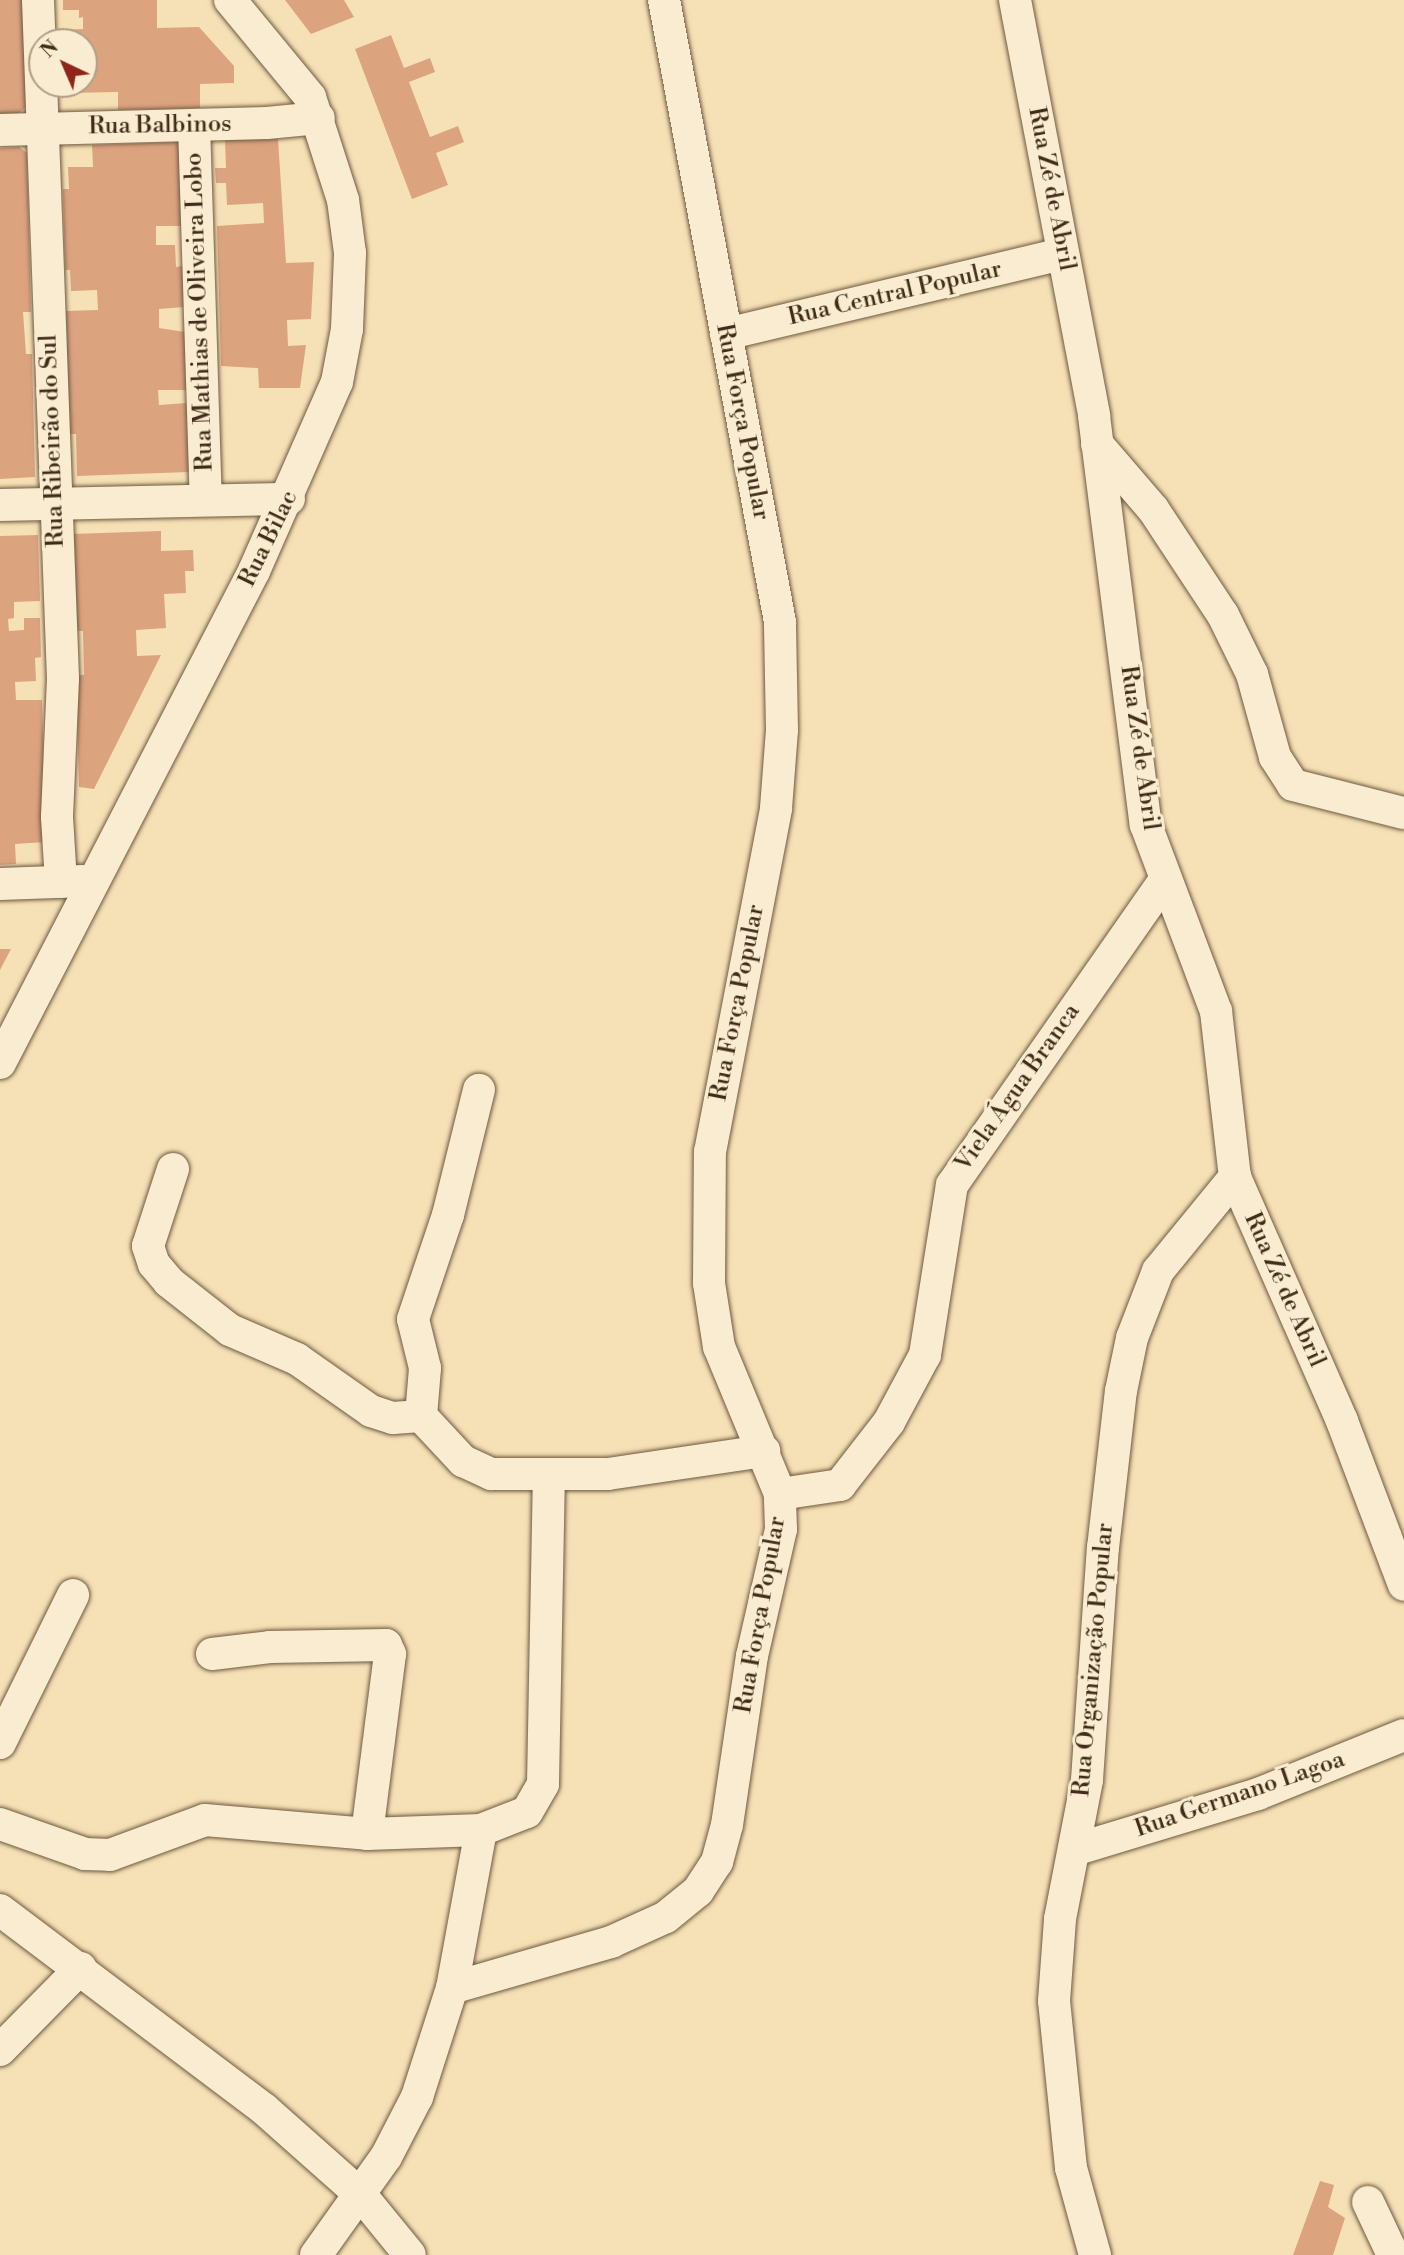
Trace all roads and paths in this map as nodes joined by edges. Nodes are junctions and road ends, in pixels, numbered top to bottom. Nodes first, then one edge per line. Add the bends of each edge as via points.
1 (38, 0) edge
2 (230, 0) edge
3 (664, 0) edge
4 (1015, 0) edge
5 (319, 118) junction
6 (194, 125) junction
7 (41, 129) junction
8 (0, 130) edge
9 (1063, 254) junction
10 (726, 334) junction
11 (1097, 444) junction
12 (206, 499) junction
13 (289, 499) junction
14 (54, 504) junction
15 (0, 505) edge
16 (1404, 813) edge
17 (95, 880) junction
18 (1164, 881) junction
19 (61, 882) junction
20 (0, 884) edge
21 (0, 1063) edge
22 (479, 1090) dead end
23 (173, 1169) dead end
24 (1235, 1177) junction
25 (421, 1416) junction
26 (764, 1451) junction
27 (549, 1474) junction
28 (780, 1494) junction
29 (1404, 1585) edge
30 (73, 1595) dead end
31 (212, 1654) dead end
32 (1404, 1735) edge
33 (0, 1743) edge
34 (0, 1824) edge
35 (481, 1830) junction
36 (367, 1834) junction
37 (1074, 1850) junction
38 (0, 1910) edge
39 (81, 1968) junction
40 (452, 1988) junction
41 (0, 2050) edge
42 (360, 2195) junction
43 (1368, 2202) dead end
44 (316, 2255) edge
45 (410, 2255) edge
46 (1095, 2255) edge
47 (1393, 2255) edge

1 - 7 street, Rua Ribeirão do Sul
2 - 5 street, Rua Bilac via 302,87
3 - 10 street, Rua Força Popular
4 - 9 street, Rua Zé de Abril
5 - 6 street, Rua Balbinos
5 - 13 street, Rua Bilac via 343,200 351,253 347,329 337,382
6 - 7 street, Rua Balbinos
6 - 12 street, Rua Mathias de Oliveira Lobo
7 - 8 street, Rua Balbinos
7 - 14 street, Rua Ribeirão do Sul
9 - 10 street, Rua Central Popular
9 - 11 street, Rua Zé de Abril
10 - 26 street, Rua Força Popular via 780,622 782,730 776,808 710,1152 709,1283 719,1348 735,1394
11 - 16 street via 1153,509 1223,615 1252,674 1275,757 1293,785
11 - 18 street, Rua Zé de Abril via 1146,825
12 - 13 street
12 - 14 street
13 - 17 street, Rua Bilac
14 - 15 street
14 - 19 street, Rua Ribeirão do Sul via 62,678 57,817
17 - 19 street
17 - 21 street, Rua Bilac
18 - 24 street, Rua Zé de Abril via 1216,1011 1228,1084
18 - 28 street, Viela Água Branca via 951,1185 925,1355 890,1422 840,1485
19 - 20 street
22 - 25 street via 448,1215 413,1319 425,1368
23 - 25 street via 148,1245 154,1264 169,1282 230,1330 297,1359 371,1410 393,1418
24 - 29 street, Rua Zé de Abril via 1342,1421
24 - 37 street, Rua Organização Popular via 1158,1271 1132,1338 1103,1548 1087,1780
25 - 27 street via 463,1461 491,1474
26 - 27 street via 608,1474
26 - 28 street, Rua Força Popular
27 - 35 street via 543,1784 527,1812
28 - 40 street, Rua Força Popular via 781,1530 752,1656 727,1825 717,1862 698,1891 666,1917 611,1942
30 - 33 street
31 - 36 street via 270,1647 386,1645 390,1654
32 - 37 street, Rua Germano Lagoa via 1258,1794
34 - 36 street via 98,1854 110,1854 205,1820
35 - 36 street
35 - 40 street
37 - 46 street, Rua Organização Popular via 1060,1919 1054,2001 1071,2168
38 - 39 street
39 - 41 street
39 - 42 street via 264,2109
40 - 42 street via 417,2097
42 - 44 street
42 - 45 street
43 - 47 street

